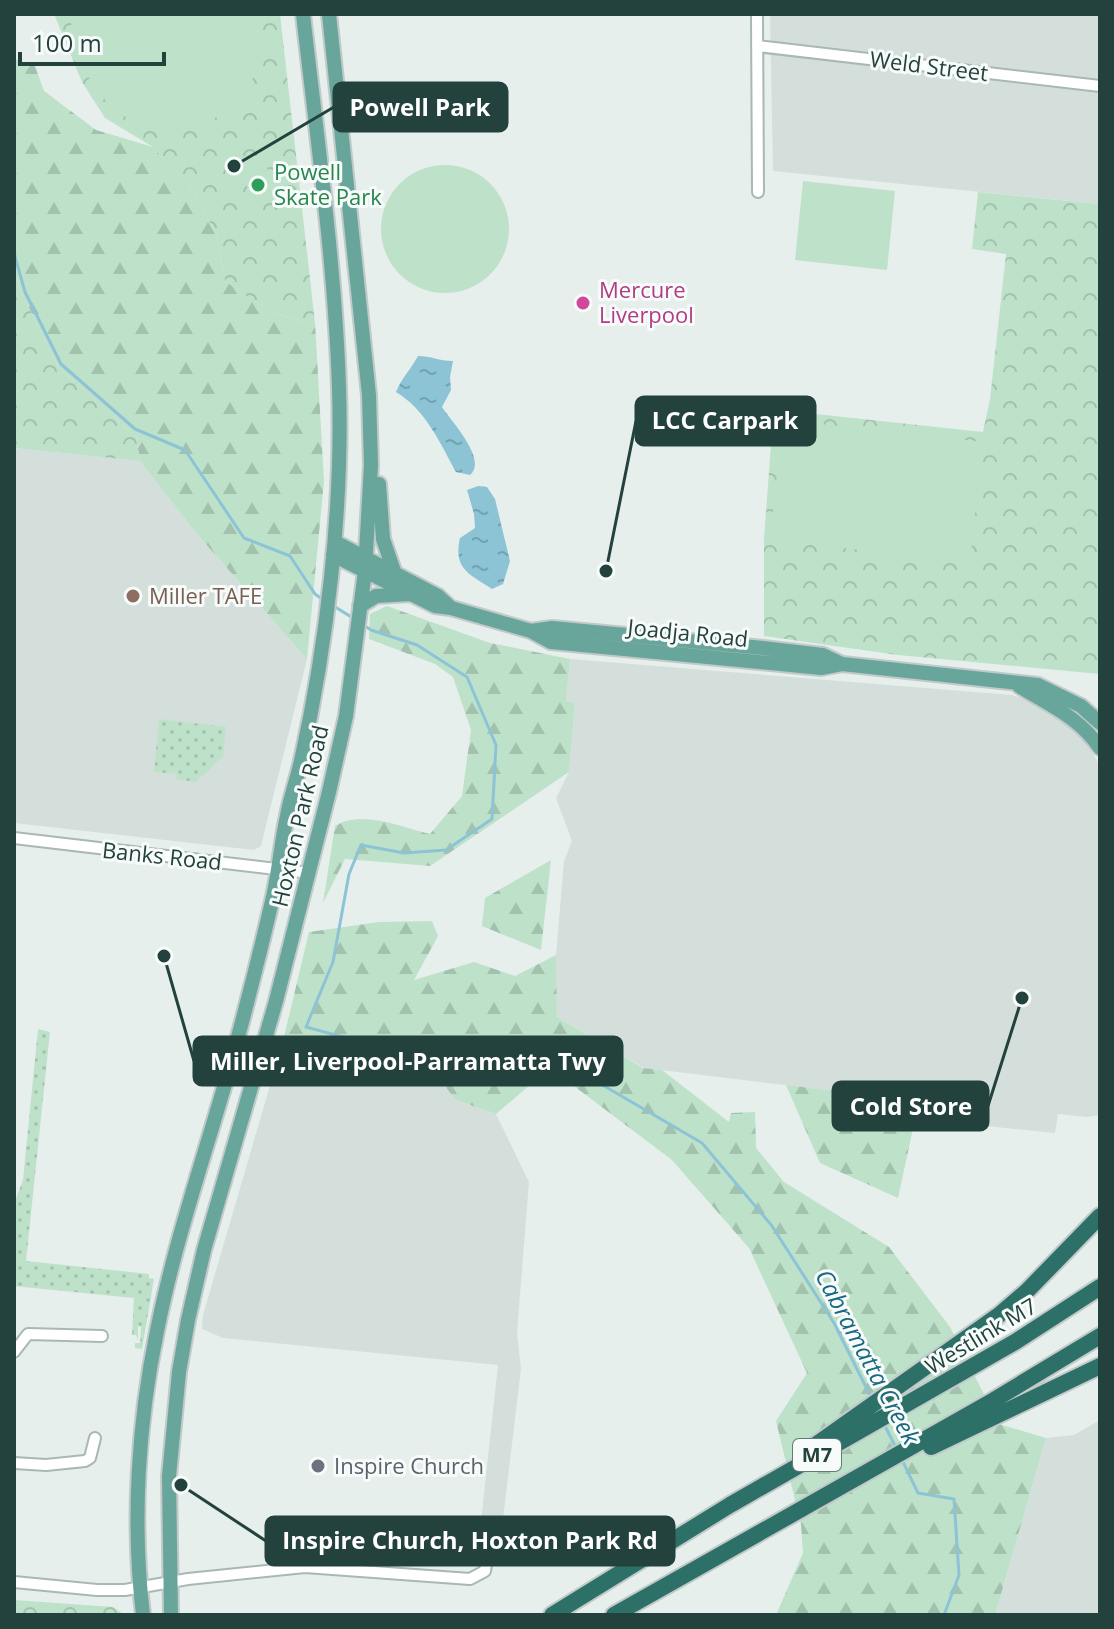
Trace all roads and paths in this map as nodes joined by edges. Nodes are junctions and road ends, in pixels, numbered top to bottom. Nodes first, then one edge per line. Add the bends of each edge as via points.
1 (303, 14) edge
2 (329, 14) edge
3 (757, 14) edge
4 (757, 46) junction
5 (1100, 86) edge
6 (758, 192) dead end
7 (370, 416) junction
8 (334, 548) junction
9 (365, 565) junction
10 (395, 574) junction
11 (411, 594) junction
12 (362, 603) junction
13 (451, 608) junction
14 (1096, 726) edge
15 (1100, 748) edge
16 (14, 838) edge
17 (278, 868) junction
18 (310, 873) junction
19 (1100, 1216) edge
20 (1100, 1287) edge
21 (102, 1336) dead end
22 (1100, 1336) edge
23 (14, 1352) edge
24 (1100, 1366) edge
25 (95, 1438) dead end
26 (14, 1463) edge
27 (814, 1502) junction
28 (730, 1505) junction
29 (488, 1550) dead end
30 (14, 1582) edge
31 (169, 1583) junction
32 (141, 1588) junction
33 (143, 1615) edge
34 (171, 1615) edge
35 (552, 1615) edge
36 (614, 1615) edge

1 - 8 main road, Hoxton Park Road via 339,389
2 - 7 main road, Hoxton Park Road
3 - 4 street
4 - 5 street, Weld Street
4 - 6 street
7 - 9 main road, Hoxton Park Road
7 - 10 main road via 383,539
8 - 9 main road, Joadja Road
8 - 17 main road, Hoxton Park Road via 303,749
9 - 10 main road, Joadja Road
9 - 11 main road, Joadja Road
9 - 12 main road, Hoxton Park Road
10 - 13 main road, Joadja Road
11 - 12 main road via 376,596
11 - 13 main road, Joadja Road
12 - 18 main road, Hoxton Park Road via 346,716
13 - 14 main road, Joadja Road via 551,642 821,668 842,664 1017,685
14 - 15 main road, Joadja Road
16 - 17 street, Banks Road
17 - 18 street, Banks Road
17 - 32 main road, Hoxton Park Road via 251,990 157,1329 139,1474
18 - 31 main road, Hoxton Park Road via 188,1320 169,1476
19 - 28 highway via 999,1315
20 - 28 highway, Westlink M7 / M7 via 1015,1342
21 - 23 street via 28,1334
22 - 27 highway, M7
24 - 27 highway
25 - 26 street via 85,1461
27 - 36 highway, M7
28 - 35 highway, Westlink M7 / M7
29 - 31 street via 485,1571 470,1579 305,1567
30 - 32 street via 97,1590
31 - 32 street
31 - 34 main road, Hoxton Park Road
32 - 33 main road, Hoxton Park Road

